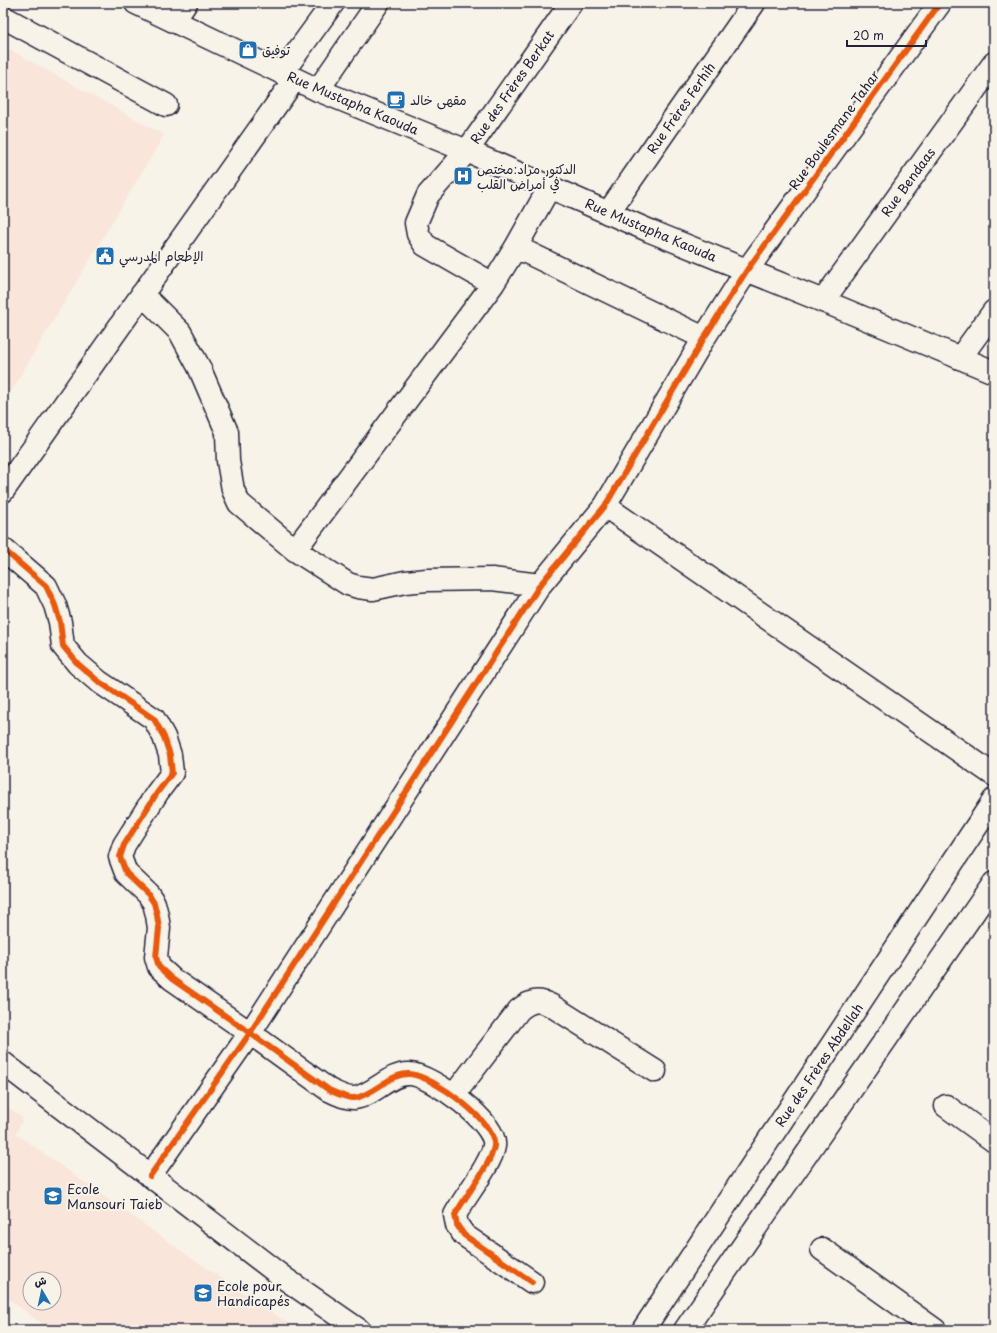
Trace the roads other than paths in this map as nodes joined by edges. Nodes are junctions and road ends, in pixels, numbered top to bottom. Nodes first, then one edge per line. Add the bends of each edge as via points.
1 (136, 3) edge
2 (186, 3) edge
3 (333, 3) edge
4 (378, 3) edge
5 (571, 3) edge
6 (754, 3) edge
7 (940, 3) edge
8 (3, 17) edge
9 (174, 22) junction
10 (994, 63) edge
11 (288, 76) junction
12 (318, 90) junction
13 (166, 105) dead end
14 (466, 151) junction
15 (549, 188) junction
16 (608, 213) junction
17 (516, 247) junction
18 (746, 270) junction
19 (493, 284) junction
20 (142, 294) junction
21 (823, 301) junction
22 (994, 311) edge
23 (704, 338) junction
24 (960, 358) junction
25 (994, 372) edge
26 (3, 491) edge
27 (605, 506) junction
28 (3, 549) edge
29 (295, 550) junction
30 (540, 585) junction
31 (994, 775) edge
32 (994, 800) edge
33 (994, 883) edge
34 (250, 1032) junction
35 (3, 1063) edge
36 (655, 1071) dead end
37 (454, 1095) junction
38 (946, 1106) dead end
39 (994, 1140) edge
40 (150, 1176) junction
41 (822, 1249) dead end
42 (532, 1282) dead end
43 (359, 1330) edge
44 (643, 1330) edge
45 (685, 1330) edge
46 (935, 1330) edge

1 - 9 street, Rue Mustapha Kaouda
2 - 9 street
3 - 11 street
4 - 12 street
5 - 14 street, Rue des Frères Berkat
6 - 16 street, Rue Frères Ferhih
7 - 18 street, Rue Boulesmane Tahar
8 - 13 street
9 - 11 street, Rue Mustapha Kaouda
10 - 21 street, Rue Bendaas
11 - 12 street, Rue Mustapha Kaouda
11 - 20 street
12 - 14 street, Rue Mustapha Kaouda
14 - 15 street, Rue Mustapha Kaouda
14 - 19 street, Rue des Frères Berkat via 428,195 416,223 418,234 425,245
15 - 16 street, Rue Mustapha Kaouda
15 - 17 street
16 - 18 street, Rue Mustapha Kaouda
17 - 19 street
17 - 23 street
18 - 21 street, Rue Mustapha Kaouda
18 - 23 street, Rue Boulesmane Tahar
19 - 29 street
20 - 26 street
20 - 29 street via 180,332 199,367 228,432 228,461 233,490 240,503
21 - 24 street, Rue Mustapha Kaouda
22 - 24 street
23 - 27 street, Rue Boulesmane Tahar
24 - 25 street, Rue Mustapha Kaouda
27 - 30 street, Rue Boulesmane Tahar
27 - 31 street
28 - 34 street via 46,586 60,622 63,646 78,664 98,681 154,718 164,737 172,773 124,845 120,858 122,866 154,904 158,928 156,957 159,967 172,979
29 - 30 street via 348,584 358,587 373,589 427,580 492,579
30 - 34 street, Rue Boulesmane Tahar
32 - 44 street, Rue des Frères Abdellah
33 - 45 street
34 - 37 street via 329,1090 343,1096 354,1098 400,1075 410,1074 422,1077
34 - 40 street, Rue Boulesmane Tahar
35 - 40 street
36 - 37 street via 552,1006 533,1002 519,1010
37 - 42 street via 482,1120 490,1131 494,1144 491,1156 455,1215 457,1224 464,1235
38 - 39 street
40 - 43 street via 284,1278
41 - 46 street

